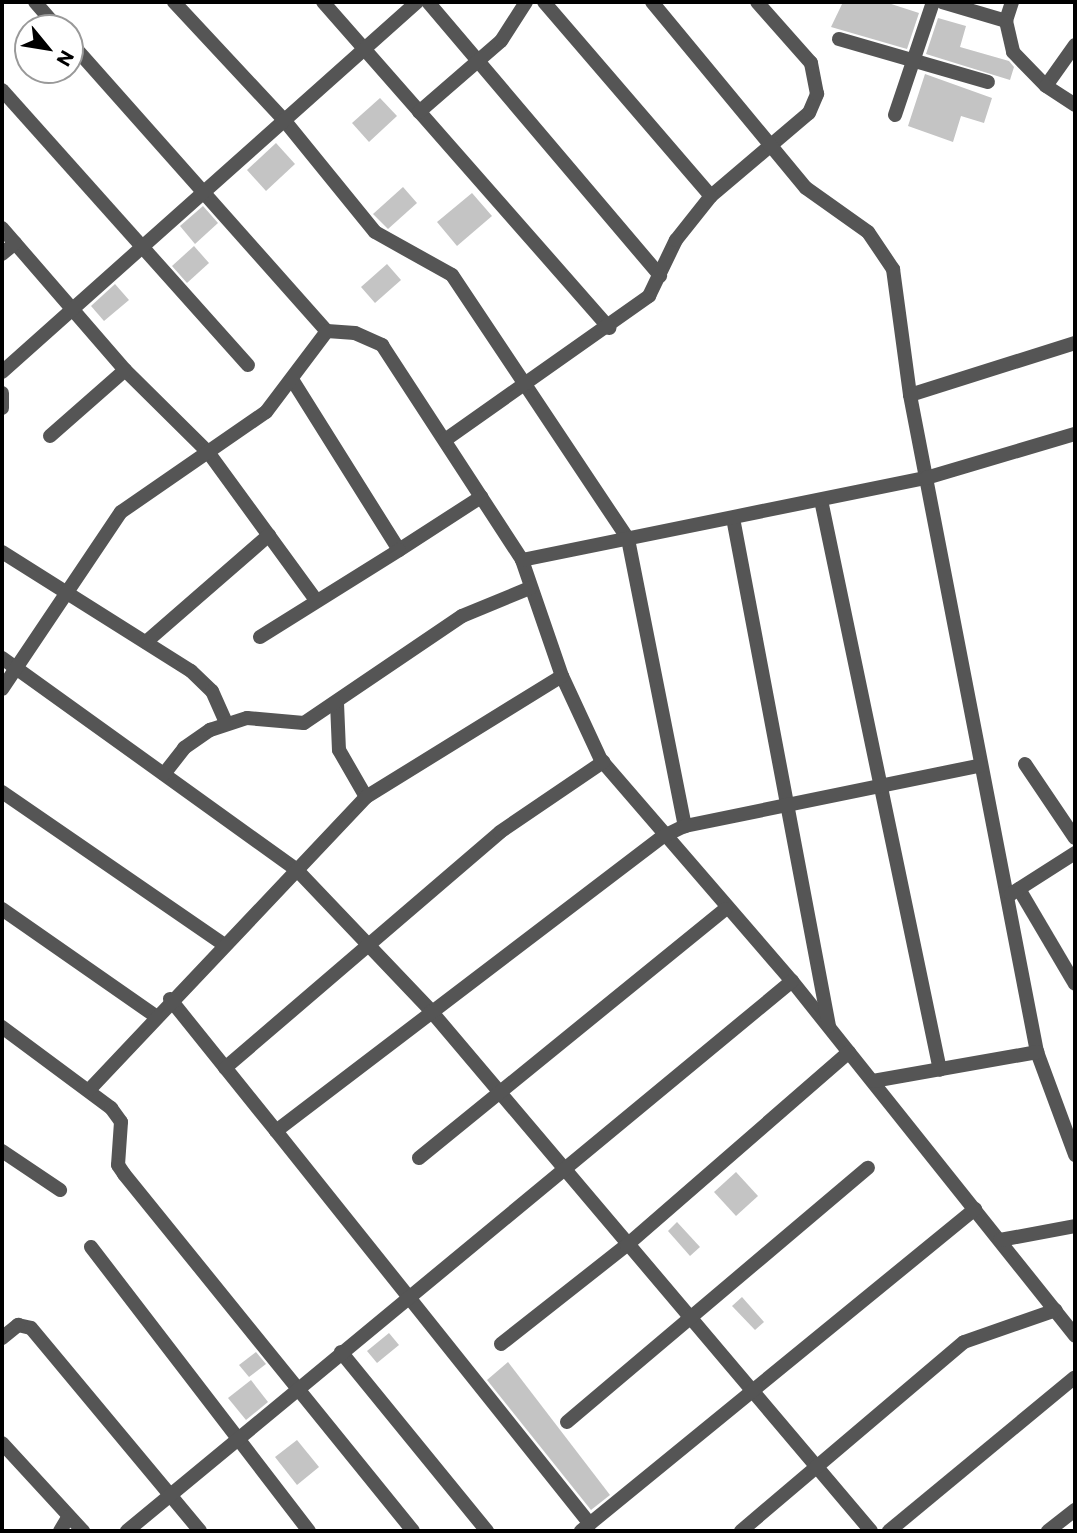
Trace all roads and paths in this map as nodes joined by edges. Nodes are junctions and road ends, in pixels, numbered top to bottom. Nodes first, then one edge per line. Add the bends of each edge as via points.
1 (174, 2) edge
2 (323, 2) edge
3 (417, 2) edge
4 (428, 2) edge
5 (526, 2) edge
6 (544, 2) edge
7 (652, 2) edge
8 (757, 2) edge
9 (933, 2) edge
10 (942, 2) edge
11 (1012, 2) edge
12 (1006, 21) junction
13 (839, 39) dead end
14 (1075, 45) edge
15 (365, 48) junction
16 (84, 58) edge
17 (479, 61) junction
18 (913, 61) junction
19 (988, 82) dead end
20 (1046, 86) junction
21 (2, 90) edge
22 (1075, 105) edge
23 (418, 112) junction
24 (895, 115) dead end
25 (284, 120) junction
26 (774, 143) junction
27 (202, 192) junction
28 (711, 196) junction
29 (2, 228) edge
30 (15, 243) junction
31 (141, 247) junction
32 (2, 254) edge
33 (660, 276) junction
34 (72, 308) junction
35 (609, 328) junction
36 (327, 331) junction
37 (1075, 343) edge
38 (248, 365) dead end
39 (125, 370) junction
40 (2, 372) edge
41 (293, 381) junction
42 (526, 385) junction
43 (2, 393) edge
44 (910, 395) junction
45 (2, 408) edge
46 (1075, 435) edge
47 (50, 436) dead end
48 (444, 440) junction
49 (208, 452) junction
50 (926, 478) junction
51 (481, 497) junction
52 (821, 500) junction
53 (733, 518) junction
54 (269, 535) junction
55 (628, 539) junction
56 (398, 550) junction
57 (2, 552) edge
58 (522, 560) junction
59 (530, 588) junction
60 (69, 591) junction
61 (316, 600) junction
62 (260, 637) dead end
63 (146, 642) junction
64 (2, 658) edge
65 (16, 667) junction
66 (562, 676) junction
67 (2, 689) edge
68 (337, 703) junction
69 (226, 722) junction
70 (603, 762) junction
71 (1025, 764) dead end
72 (981, 765) junction
73 (164, 774) junction
74 (882, 786) junction
75 (2, 792) edge
76 (366, 797) junction
77 (790, 803) junction
78 (685, 826) junction
79 (662, 837) junction
80 (1075, 838) edge
81 (1075, 853) edge
82 (296, 869) junction
83 (1013, 893) junction
84 (2, 909) edge
85 (725, 909) junction
86 (225, 944) junction
87 (367, 944) junction
88 (792, 981) junction
89 (1075, 984) edge
90 (170, 999) junction
91 (432, 1011) junction
92 (154, 1015) junction
93 (2, 1027) edge
94 (829, 1027) junction
95 (849, 1052) junction
96 (1037, 1052) junction
97 (225, 1068) junction
98 (940, 1070) junction
99 (873, 1082) junction
100 (90, 1089) junction
101 (499, 1091) junction
102 (276, 1131) junction
103 (2, 1151) edge
104 (1075, 1155) edge
105 (419, 1158) dead end
106 (562, 1167) junction
107 (868, 1168) dead end
108 (60, 1190) dead end
109 (975, 1209) junction
110 (1075, 1226) edge
111 (1000, 1240) junction
112 (627, 1245) junction
113 (91, 1247) dead end
114 (408, 1296) junction
115 (1056, 1310) junction
116 (689, 1319) junction
117 (1075, 1336) edge
118 (2, 1338) edge
119 (501, 1344) dead end
120 (341, 1352) junction
121 (1075, 1377) edge
122 (299, 1384) junction
123 (753, 1395) junction
124 (568, 1422) dead end
125 (236, 1440) junction
126 (2, 1443) edge
127 (816, 1468) junction
128 (168, 1494) junction
129 (1075, 1510) edge
130 (69, 1516) junction
131 (585, 1528) edge
132 (60, 1531) edge
133 (83, 1531) edge
134 (127, 1531) edge
135 (200, 1531) edge
136 (309, 1531) edge
137 (413, 1531) edge
138 (487, 1531) edge
139 (741, 1531) edge
140 (871, 1531) edge
141 (889, 1531) edge
142 (1048, 1531) edge

1 - 25 street
2 - 15 street
3 - 15 street
4 - 17 street
5 - 17 street
6 - 28 street
7 - 26 street
8 - 26 street via 811,63 816,80 809,113
9 - 18 street
10 - 12 street
11 - 12 street
12 - 20 street via 1018,63
13 - 18 street
14 - 20 street
15 - 23 street
15 - 25 street
16 - 27 street
17 - 23 street
17 - 33 street
18 - 19 street
18 - 24 street
20 - 22 street
21 - 31 street
23 - 35 street
25 - 27 street
25 - 42 street via 375,232 452,275
26 - 28 street
26 - 44 street via 818,199 882,248 893,268
27 - 31 street
27 - 36 street
28 - 33 street via 676,240
29 - 30 street
30 - 32 street
30 - 34 street
31 - 34 street
31 - 38 street
33 - 35 street via 649,296
34 - 39 street
34 - 40 street
35 - 42 street
36 - 41 street
36 - 48 street via 355,333 382,345
37 - 44 street
39 - 47 street
39 - 49 street
41 - 49 street via 266,412
41 - 56 street
42 - 48 street
42 - 55 street
43 - 45 street
44 - 50 street
46 - 50 street
48 - 51 street
49 - 54 street
49 - 60 street via 121,512
50 - 52 street
50 - 72 street
51 - 56 street
51 - 58 street
52 - 53 street
52 - 74 street
53 - 55 street
53 - 77 street
54 - 61 street
54 - 63 street
55 - 58 street
55 - 78 street
56 - 61 street
57 - 60 street
58 - 59 street
59 - 66 street
59 - 68 street via 462,616
60 - 63 street
60 - 65 street
61 - 62 street
63 - 69 street via 205,684
64 - 65 street
65 - 67 street
65 - 73 street
66 - 70 street
66 - 76 street
68 - 69 street via 304,723
68 - 76 street via 339,750
69 - 73 street via 184,748
70 - 79 street
70 - 87 street via 500,832
71 - 80 street
72 - 74 street
72 - 83 street
73 - 82 street
74 - 77 street
74 - 98 street
75 - 86 street
76 - 82 street
77 - 78 street
77 - 94 street
78 - 79 street
79 - 85 street
79 - 91 street
81 - 83 street
82 - 86 street
82 - 87 street
83 - 89 street
83 - 96 street
84 - 92 street
85 - 88 street
85 - 101 street
86 - 90 street
87 - 91 street
87 - 97 street
88 - 94 street
88 - 106 street
90 - 92 street
90 - 97 street
91 - 101 street
91 - 102 street
92 - 100 street
93 - 100 street
94 - 95 street
95 - 99 street
95 - 112 street
96 - 98 street
96 - 104 street
97 - 102 street
98 - 99 street
99 - 109 street
100 - 122 street via 121,1122 118,1165 124,1174
101 - 105 street
101 - 106 street
102 - 114 street
103 - 108 street
106 - 112 street
106 - 114 street
107 - 116 street
109 - 111 street
109 - 123 street
110 - 111 street
111 - 115 street
112 - 116 street
112 - 119 street
113 - 125 street
114 - 120 street
114 - 131 street
115 - 117 street
115 - 127 street via 964,1342
116 - 123 street
116 - 124 street
118 - 128 street via 18,1325 31,1328
120 - 122 street
120 - 138 street
121 - 141 street
122 - 125 street
122 - 137 street
123 - 127 street
123 - 131 street
125 - 128 street
125 - 136 street
126 - 130 street
127 - 139 street
127 - 140 street
128 - 134 street
128 - 135 street
129 - 142 street
130 - 132 street
130 - 133 street

